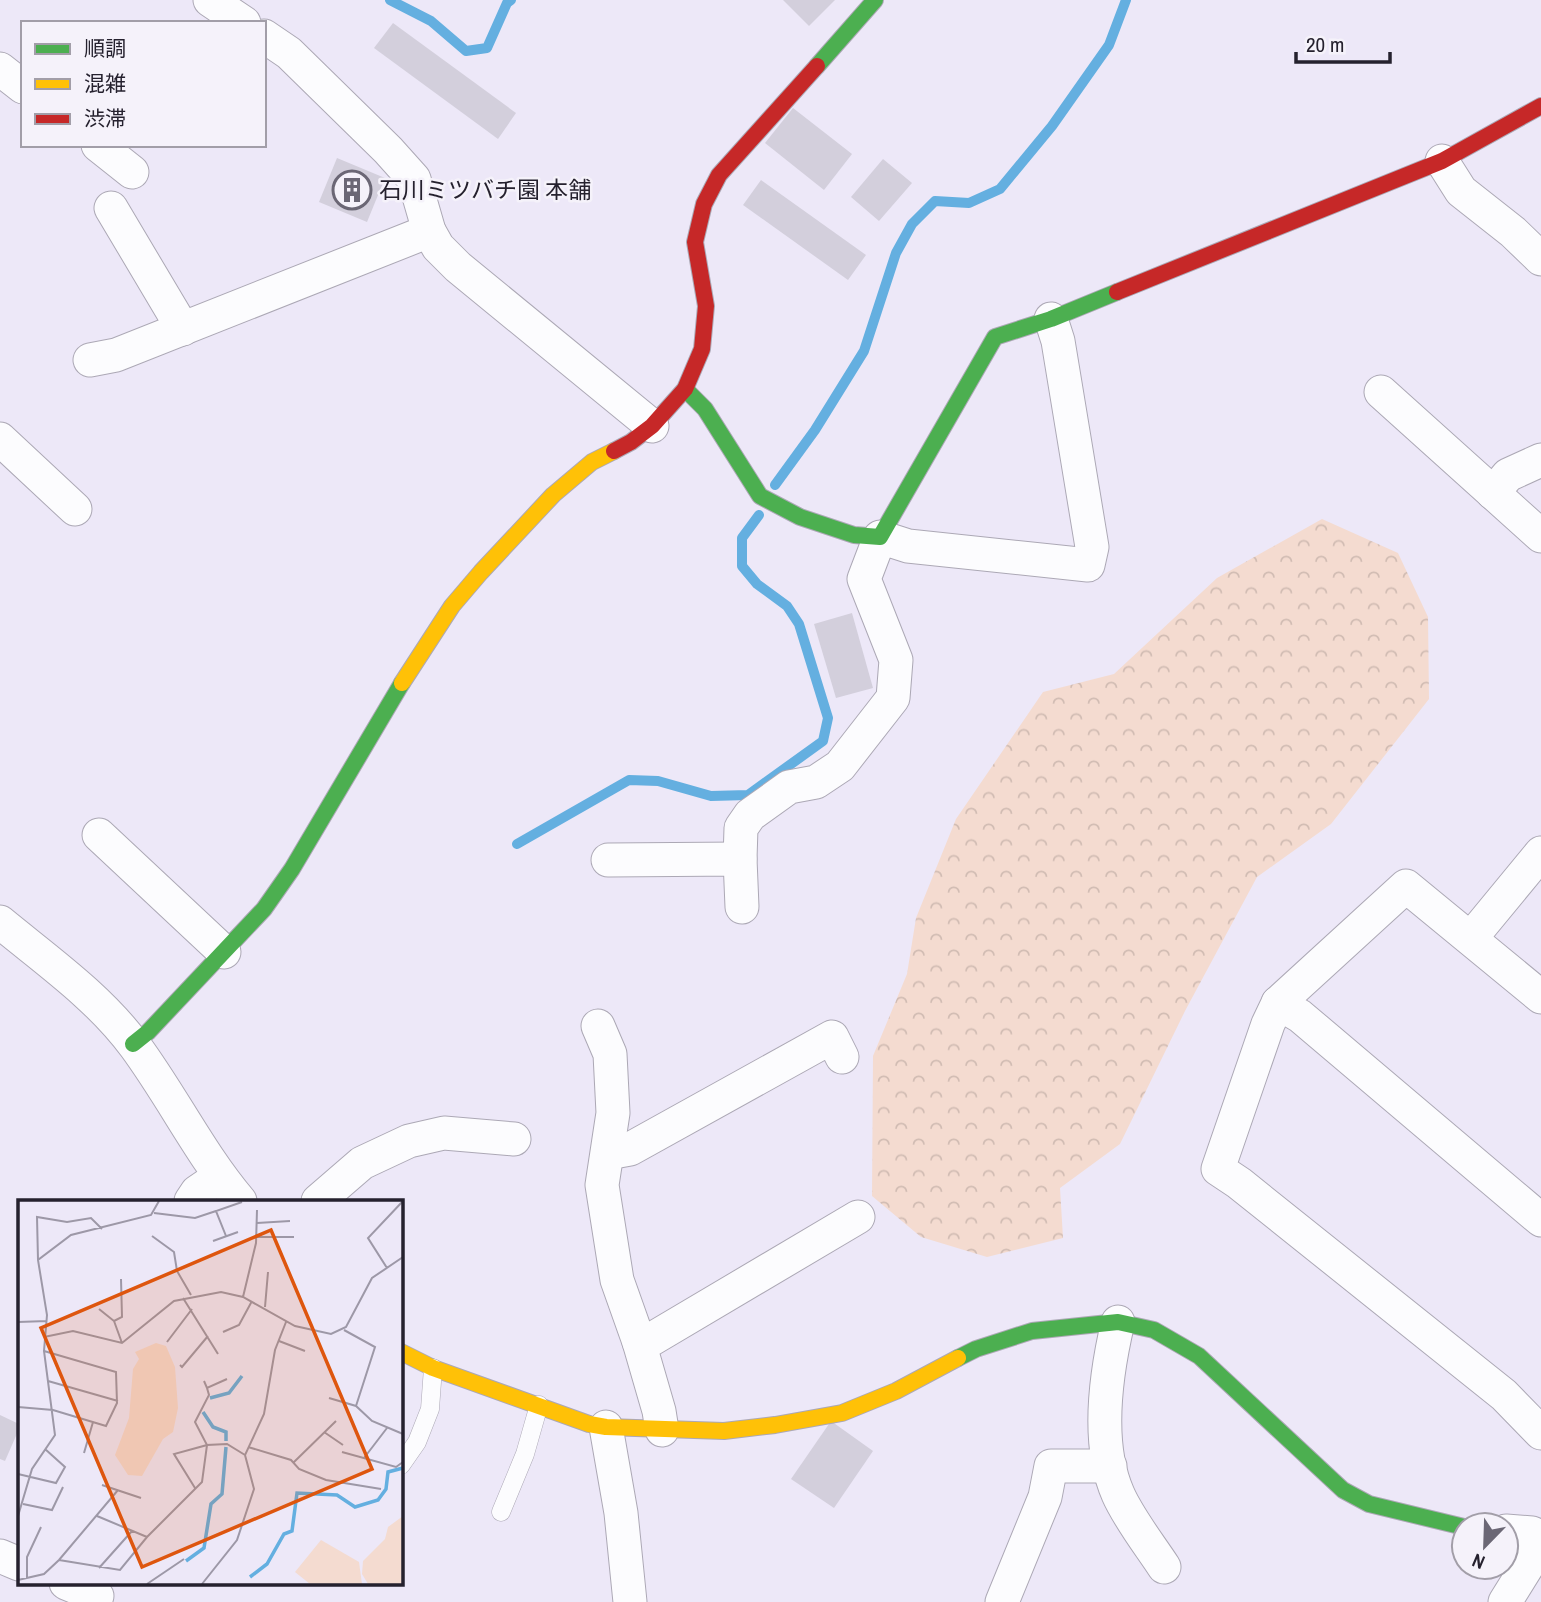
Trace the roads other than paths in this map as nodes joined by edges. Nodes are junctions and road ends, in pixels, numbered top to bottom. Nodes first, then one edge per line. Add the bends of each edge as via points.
1 (210, 0) edge
2 (875, 0) edge
3 (241, 21) edge
4 (266, 37) edge
5 (1541, 106) edge
6 (100, 147) edge
7 (1442, 161) junction
8 (132, 172) dead end
9 (110, 208) dead end
10 (1527, 226) edge
11 (429, 232) junction
12 (1541, 259) edge
13 (1051, 319) junction
14 (183, 329) junction
15 (90, 360) dead end
16 (685, 389) junction
17 (1381, 393) dead end
18 (652, 426) junction
19 (0, 439) edge
20 (1541, 460) edge
21 (1493, 492) junction
22 (75, 509) dead end
23 (1541, 536) edge
24 (880, 537) junction
25 (99, 835) dead end
26 (1541, 853) edge
27 (740, 859) junction
28 (608, 860) dead end
29 (742, 907) dead end
30 (0, 922) edge
31 (1471, 938) junction
32 (224, 952) junction
33 (1541, 997) edge
34 (1278, 1003) junction
35 (598, 1026) dead end
36 (133, 1044) junction
37 (842, 1057) dead end
38 (514, 1139) dead end
39 (608, 1153) junction
40 (230, 1189) edge
41 (192, 1200) edge
42 (319, 1200) edge
43 (858, 1217) dead end
44 (1541, 1220) edge
45 (1118, 1322) junction
46 (639, 1342) junction
47 (402, 1352) edge
48 (433, 1368) junction
49 (540, 1405) junction
50 (606, 1427) junction
51 (662, 1430) junction
52 (1541, 1433) edge
53 (402, 1464) edge
54 (1110, 1466) junction
55 (501, 1512) dead end
56 (1450, 1524) edge
57 (1520, 1532) edge
58 (1541, 1537) edge
59 (1541, 1544) edge
60 (0, 1556) edge
61 (18, 1564) edge
62 (1164, 1567) dead end
63 (69, 1584) edge
64 (99, 1593) edge
65 (630, 1602) edge
66 (1002, 1602) edge
67 (1505, 1602) edge

1 - 3 street
2 - 16 street via 719,175 704,204 695,242 706,306 702,349
4 - 11 street via 289,53 414,179
5 - 7 street
6 - 8 street
7 - 10 street via 1461,191
7 - 13 street
9 - 14 street
10 - 12 street
11 - 14 street
11 - 18 street via 458,267
13 - 24 street via 995,337
13 - 24 street via 1092,547 1088,565 908,546
14 - 15 street
16 - 18 street
16 - 24 street via 705,408 761,496 800,517 854,535
17 - 21 street
18 - 32 street via 592,462 553,495 452,606 384,710 292,869 264,909
19 - 22 street
20 - 21 street via 1508,475
21 - 23 street
24 - 27 street via 864,579 896,660 893,698 840,766 816,782 789,787 750,815 741,828
25 - 32 street
26 - 31 street
27 - 28 street
27 - 29 street
30 - 36 street via 93,999
31 - 33 street
31 - 34 street via 1406,886
32 - 36 street
34 - 44 street via 1300,1016
34 - 52 street via 1218,1169 1504,1395
35 - 39 street via 610,1054 613,1113
36 - 40 street
37 - 39 street via 832,1037 630,1149
38 - 42 street via 444,1133 409,1141 362,1163
39 - 46 street via 602,1185 617,1280
40 - 41 street via 197,1192
43 - 46 street via 652,1339
45 - 51 street via 1032,1331 976,1349 842,1413 724,1432
45 - 54 street via 1106,1397
45 - 56 street via 1154,1330 1199,1356 1343,1490 1369,1504
46 - 51 street
47 - 48 street
48 - 49 street
48 - 53 lane via 430,1409 417,1442
49 - 50 street
49 - 55 lane
50 - 51 street
50 - 65 street
54 - 62 street via 1118,1494
54 - 66 street via 1051,1466 1045,1497
57 - 58 street
59 - 67 street
60 - 61 street
63 - 64 street

